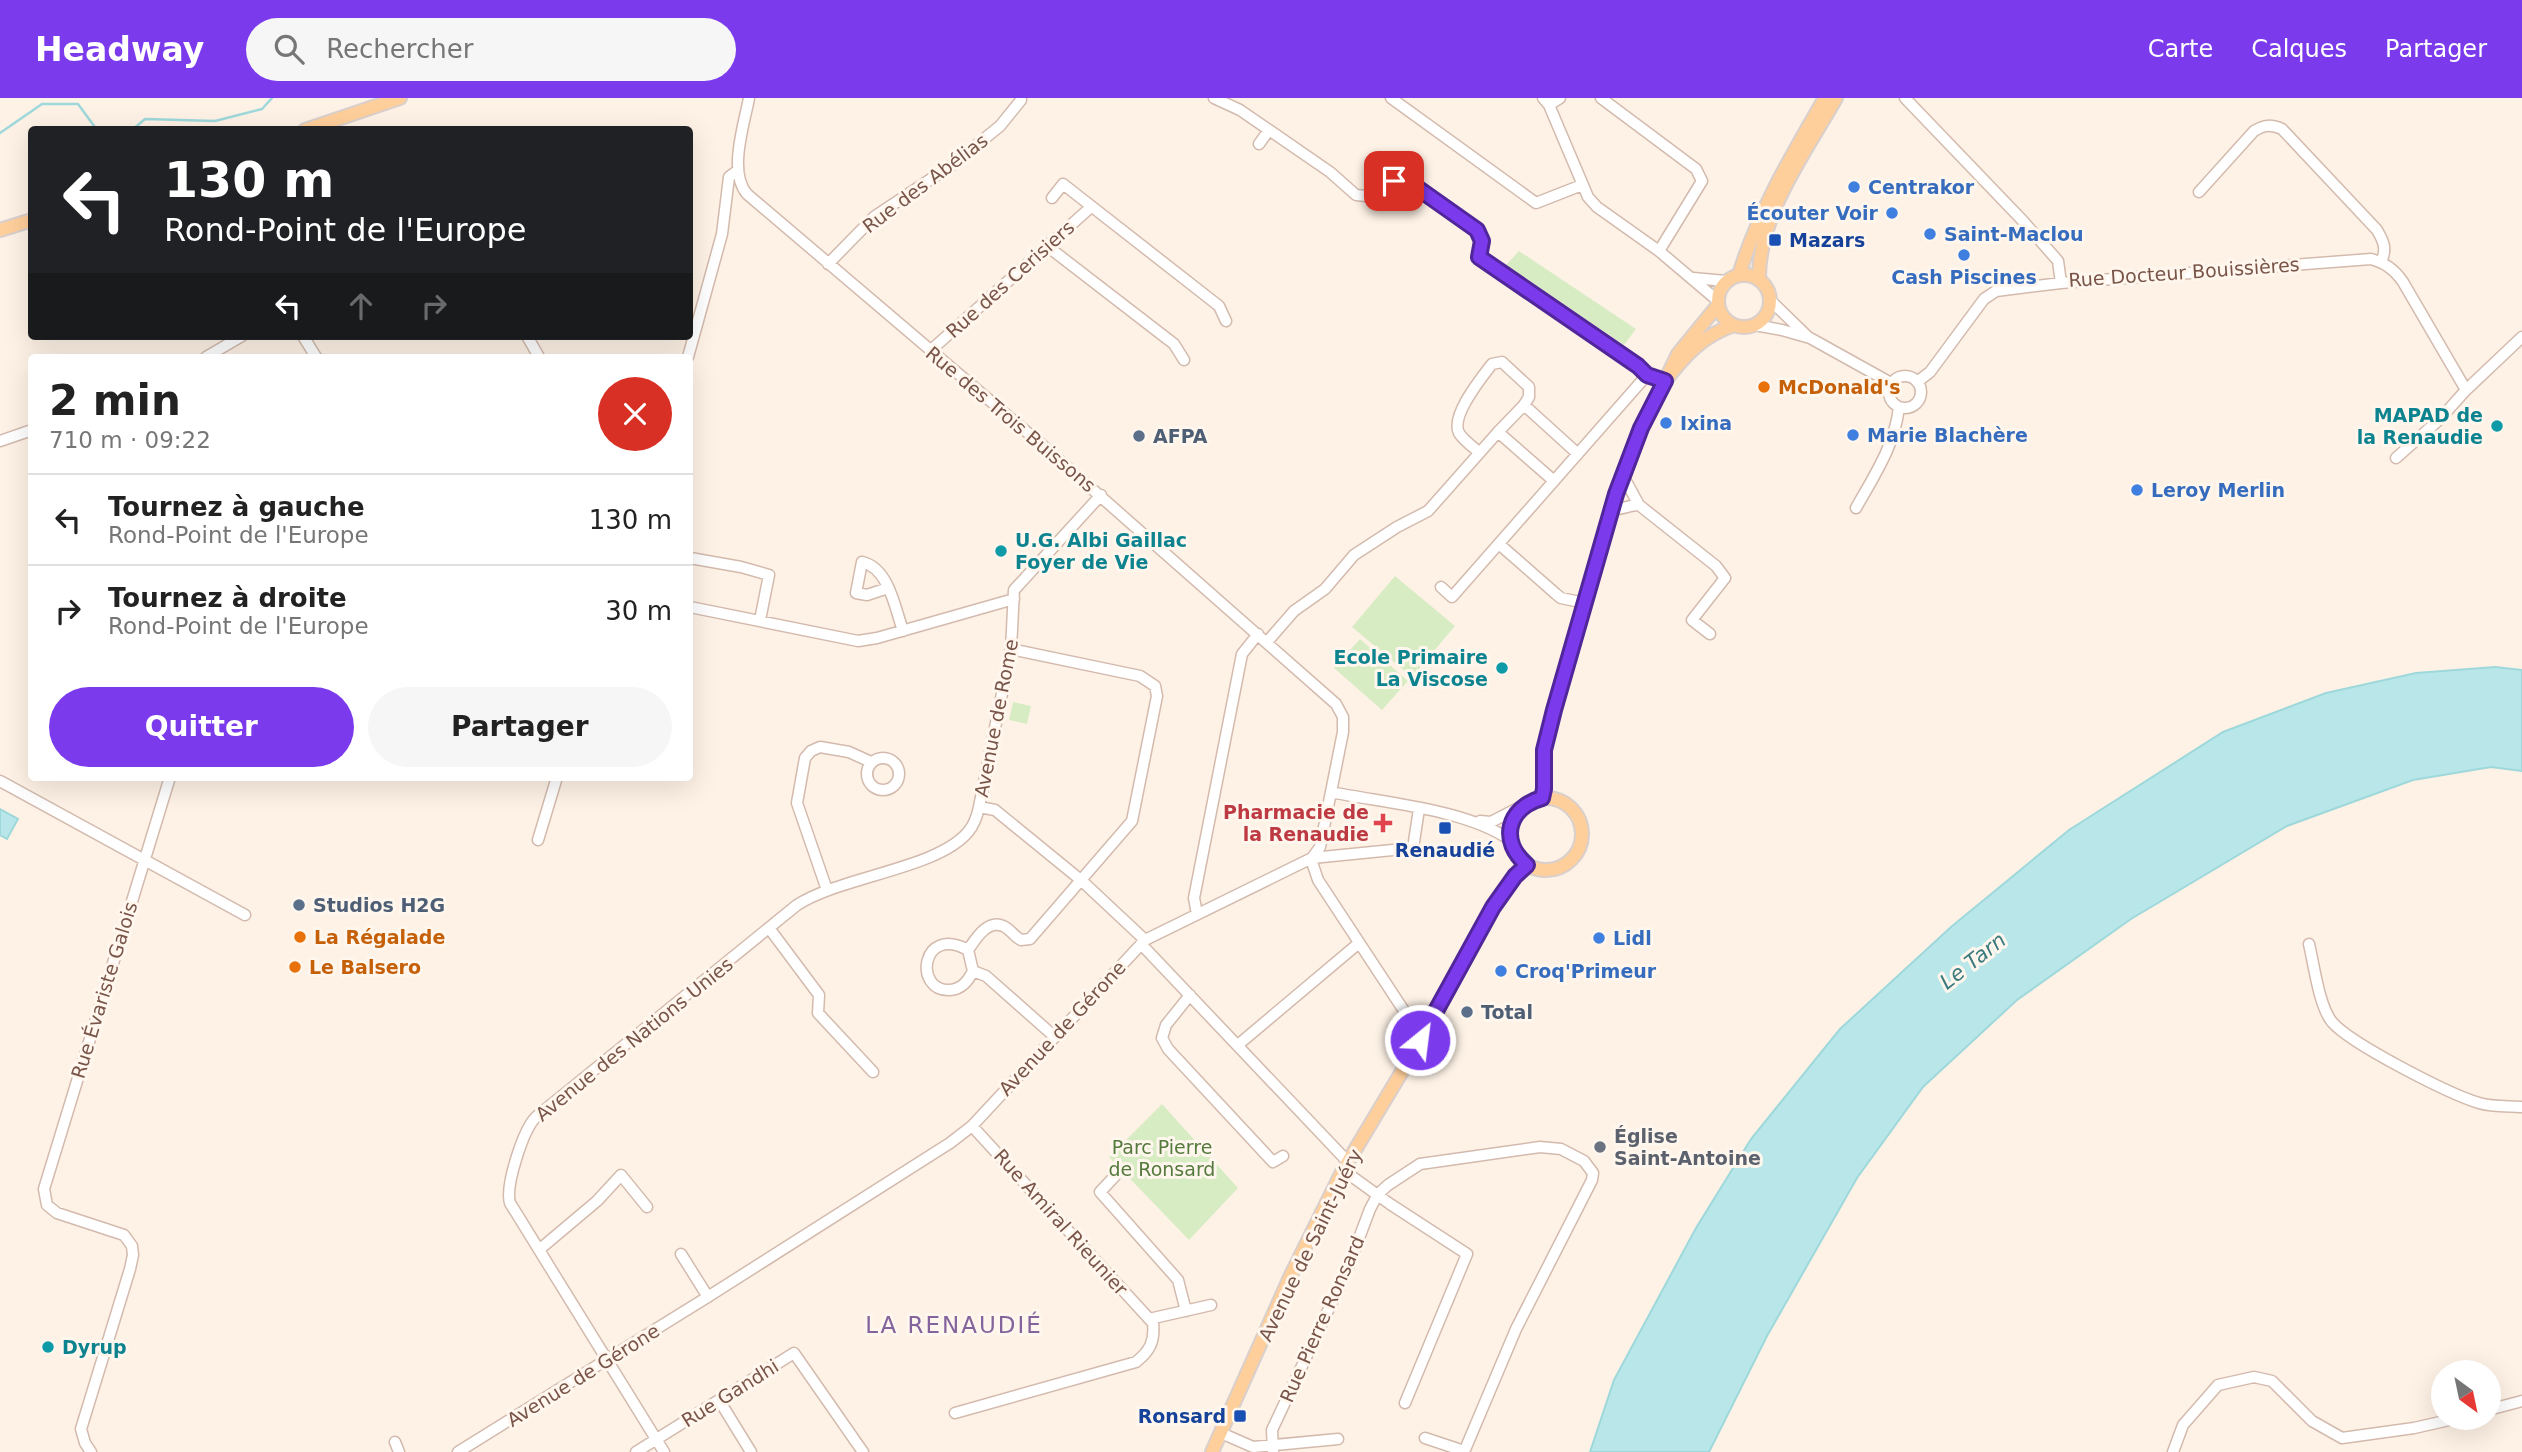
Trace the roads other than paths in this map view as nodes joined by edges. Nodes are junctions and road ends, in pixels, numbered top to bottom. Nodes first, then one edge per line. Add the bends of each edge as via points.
1 (400, 98) edge
2 (749, 98) edge
3 (1214, 98) edge
4 (1391, 98) edge
5 (1560, 98) edge
6 (1601, 98) edge
7 (1825, 98) edge
8 (1836, 98) edge
9 (1905, 98) edge
10 (1021, 100) dead end
11 (1546, 102) edge
12 (317, 126) edge
13 (1269, 130) junction
14 (1259, 144) dead end
15 (737, 171) junction
16 (1582, 185) junction
17 (741, 187) junction
18 (2199, 192) dead end
19 (1052, 198) dead end
20 (727, 204) junction
21 (1091, 207) junction
22 (28, 221) edge
23 (0, 230) edge
24 (1047, 246) junction
25 (1658, 251) junction
26 (2382, 262) junction
27 (828, 264) junction
28 (1740, 275) junction
29 (1693, 278) junction
30 (1759, 280) junction
31 (1726, 281) junction
32 (2061, 283) junction
33 (1769, 299) junction
34 (1718, 303) junction
35 (1226, 321) dead end
36 (1755, 325) junction
37 (1734, 326) junction
38 (2522, 337) edge
39 (1810, 338) junction
40 (693, 339) edge
41 (235, 340) edge
42 (930, 351) junction
43 (211, 354) edge
44 (1184, 360) dead end
45 (1647, 375) junction
46 (1665, 381) junction
47 (1916, 382) junction
48 (1891, 383) junction
49 (2466, 390) junction
50 (1524, 405) junction
51 (1899, 407) junction
52 (28, 431) edge
53 (1498, 432) junction
54 (0, 441) edge
55 (1479, 452) junction
56 (1578, 454) junction
57 (2396, 458) dead end
58 (1620, 480) junction
59 (1554, 481) junction
60 (1101, 495) junction
61 (1639, 505) junction
62 (1856, 508) dead end
63 (1612, 509) junction
64 (1499, 544) junction
65 (693, 559) edge
66 (1441, 587) dead end
67 (887, 588) dead end
68 (1014, 599) junction
69 (1585, 603) junction
70 (693, 608) edge
71 (760, 620) junction
72 (903, 631) junction
73 (1258, 634) junction
74 (1710, 634) dead end
75 (1267, 642) junction
76 (1012, 649) junction
77 (871, 762) dead end
78 (0, 781) edge
79 (169, 781) edge
80 (556, 781) edge
81 (1331, 792) junction
82 (1542, 798) junction
83 (1522, 806) junction
84 (979, 807) junction
85 (1419, 809) junction
86 (1466, 820) junction
87 (538, 840) dead end
88 (1510, 840) junction
89 (1311, 858) junction
90 (143, 860) junction
91 (1527, 865) junction
92 (1082, 881) junction
93 (827, 890) junction
94 (1197, 914) junction
95 (245, 915) dead end
96 (769, 928) junction
97 (1143, 942) junction
98 (1359, 943) junction
99 (2309, 944) dead end
100 (968, 950) junction
101 (973, 971) junction
102 (1190, 995) junction
103 (1425, 1033) junction
104 (1055, 1037) junction
105 (1239, 1044) junction
106 (873, 1072) dead end
107 (2522, 1107) edge
108 (972, 1126) junction
109 (1283, 1156) dead end
110 (1346, 1166) junction
111 (1115, 1176) dead end
112 (1378, 1194) junction
113 (646, 1208) dead end
114 (540, 1249) junction
115 (681, 1254) dead end
116 (708, 1297) junction
117 (1211, 1305) dead end
118 (1185, 1311) junction
119 (1149, 1319) junction
120 (608, 1359) junction
121 (719, 1399) junction
122 (2522, 1401) edge
123 (1405, 1403) dead end
124 (2501, 1407) edge
125 (955, 1413) dead end
126 (2431, 1424) edge
127 (1221, 1433) junction
128 (1425, 1438) dead end
129 (657, 1439) junction
130 (1338, 1439) dead end
131 (1273, 1448) edge
132 (91, 1452) edge
133 (458, 1452) edge
134 (636, 1452) edge
135 (664, 1452) edge
136 (751, 1452) edge
137 (863, 1452) edge
138 (1212, 1452) edge
139 (1464, 1452) edge
140 (2173, 1452) edge

1 - 12 main road
2 - 15 street
3 - 13 street
4 - 16 street via 1536,203
5 - 11 street
6 - 25 street via 1696,169 1702,181
7 - 28 main road via 1775,185
8 - 30 main road via 1782,194 1762,244
9 - 32 street, Rue Docteur Bouissières via 2058,261
10 - 27 street, Rue des Abélias via 1000,127 874,217
11 - 16 street
13 - 14 street
13 - 45 street via 1356,195 1366,196 1394,181 1409,182 1477,230 1482,241 1479,257
15 - 17 street
15 - 20 street via 729,177
16 - 25 street via 1597,207
17 - 20 street
17 - 27 street, Rue des Trois Buissons
18 - 26 street via 2254,131 2273,125 2282,129 2377,230 2384,241
19 - 21 street, Rue des Cerisiers via 1063,184
20 - 40 street
21 - 24 street, Rue des Cerisiers
21 - 35 street, Rue des Cerisiers via 1219,306
22 - 23 main road
24 - 42 street, Rue des Cerisiers
24 - 44 street via 1174,344
25 - 29 street
26 - 32 street, Rue Docteur Bouissières via 2360,259
26 - 49 street via 2403,282
27 - 42 street, Rue des Trois Buissons
28 - 30 main road
28 - 31 main road
29 - 31 street
29 - 34 street
30 - 33 main road
31 - 34 main road
32 - 47 street via 1996,291 1984,299 1930,372
33 - 36 main road via 1767,313
33 - 39 street
34 - 37 main road via 1723,318
34 - 46 main road via 1678,354
36 - 37 main road
36 - 39 street
37 - 46 main road via 1698,343
38 - 49 street
39 - 48 street
41 - 43 street
42 - 60 street, Rue des Trois Buissons
45 - 46 street
45 - 56 street
46 - 58 main road
47 - 48 street via 1903,377
47 - 51 street via 1920,390 1917,402
48 - 51 street via 1889,397
49 - 57 street
50 - 53 street
50 - 55 street via 1530,397 1529,387 1502,362 1492,364 1469,394 1458,428
50 - 56 street
51 - 62 street via 1891,445
52 - 54 street
53 - 55 street
53 - 59 street
55 - 75 street via 1428,511 1354,555 1325,589 1294,611
56 - 59 street
58 - 61 street via 1627,483
58 - 63 main road
59 - 64 street
60 - 68 street, Avenue de Rome via 1014,590
60 - 73 street, Rue des Trois Buissons
61 - 63 street
61 - 74 street via 1725,578 1692,620
63 - 69 main road
64 - 66 street via 1452,597
64 - 69 street via 1556,594
65 - 71 street via 769,575
67 - 72 street
68 - 72 street
68 - 76 street, Avenue de Rome
69 - 82 main road via 1544,750
70 - 71 street
71 - 72 street via 858,641
73 - 75 street, Rue des Trois Buissons
73 - 94 street via 1242,654 1194,898
75 - 81 street, Rue des Trois Buissons via 1336,704 1343,717
76 - 84 street, Avenue de Rome
76 - 92 street via 1140,676 1155,686 1157,696 1132,821
77 - 93 street via 820,747 805,758 797,803
78 - 90 street
79 - 90 street, Rue Évariste Galois
80 - 87 street
81 - 85 street
81 - 89 street via 1320,847
82 - 83 main road
82 - 91 main road via 1563,801 1573,808 1580,818 1583,840 1564,866 1545,870
83 - 86 street via 1491,822
83 - 88 main road via 1510,827
84 - 92 street via 995,810
84 - 93 street, Avenue des Nations Unies via 967,833 943,852
85 - 86 street
85 - 89 street, Avenue de Gérone via 1413,848
86 - 88 street
88 - 91 main road
89 - 94 street, Avenue de Gérone
89 - 98 street via 1318,880
90 - 95 street
90 - 132 street, Rue Évariste Galois via 44,1189 47,1205 57,1213 124,1235 132,1246 130,1269 82,1429
91 - 103 main road, Avenue de Saint-Juéry via 1504,890
92 - 97 street
92 - 100 street via 1030,939 1021,940 994,925 976,937
93 - 96 street, Avenue des Nations Unies via 797,905
94 - 97 street, Avenue de Gérone
96 - 106 street via 819,995 818,1013
96 - 114 street, Avenue des Nations Unies via 530,1123 508,1193
97 - 102 street
97 - 104 street, Avenue de Gérone
98 - 103 street via 1412,1023
98 - 105 street
99 - 107 street via 2319,990 2332,1021 2360,1043 2454,1094 2482,1104
100 - 101 street
100 - 101 street via 953,944 936,947 926,969 931,981 944,990 964,985
101 - 104 street via 986,976
102 - 105 street
102 - 109 street via 1166,1025 1162,1038 1168,1049 1273,1162
103 - 110 main road, Avenue de Saint-Juéry
104 - 108 street, Avenue de Gérone
105 - 110 street
108 - 116 street, Avenue de Gérone
108 - 119 street, Rue Amiral Rieunier
110 - 112 street
110 - 127 main road, Avenue de Saint-Juéry
111 - 118 street via 1100,1192 1178,1280
112 - 123 street via 1467,1254
112 - 131 street, Rue Pierre Ronsard via 1272,1430
112 - 139 street via 1420,1164 1540,1147 1561,1149 1584,1161 1593,1173 1516,1329
113 - 114 street via 621,1175
114 - 120 street, Avenue des Nations Unies
115 - 116 street
116 - 120 street, Avenue de Gérone
117 - 118 street
118 - 119 street
119 - 125 street via 1154,1336 1149,1352 1136,1362
120 - 129 street, Avenue des Nations Unies
120 - 133 street, Avenue de Gérone
121 - 129 street, Rue Gandhi
121 - 136 street
121 - 137 street, Rue Gandhi via 794,1353
122 - 124 street
126 - 140 street via 2342,1438 2312,1421 2272,1381 2254,1377 2218,1385 2183,1425
127 - 131 street via 1253,1447
127 - 138 main road, Avenue de Saint-Juéry
128 - 139 street
129 - 134 street, Rue Gandhi
129 - 135 street, Avenue des Nations Unies
130 - 131 street

